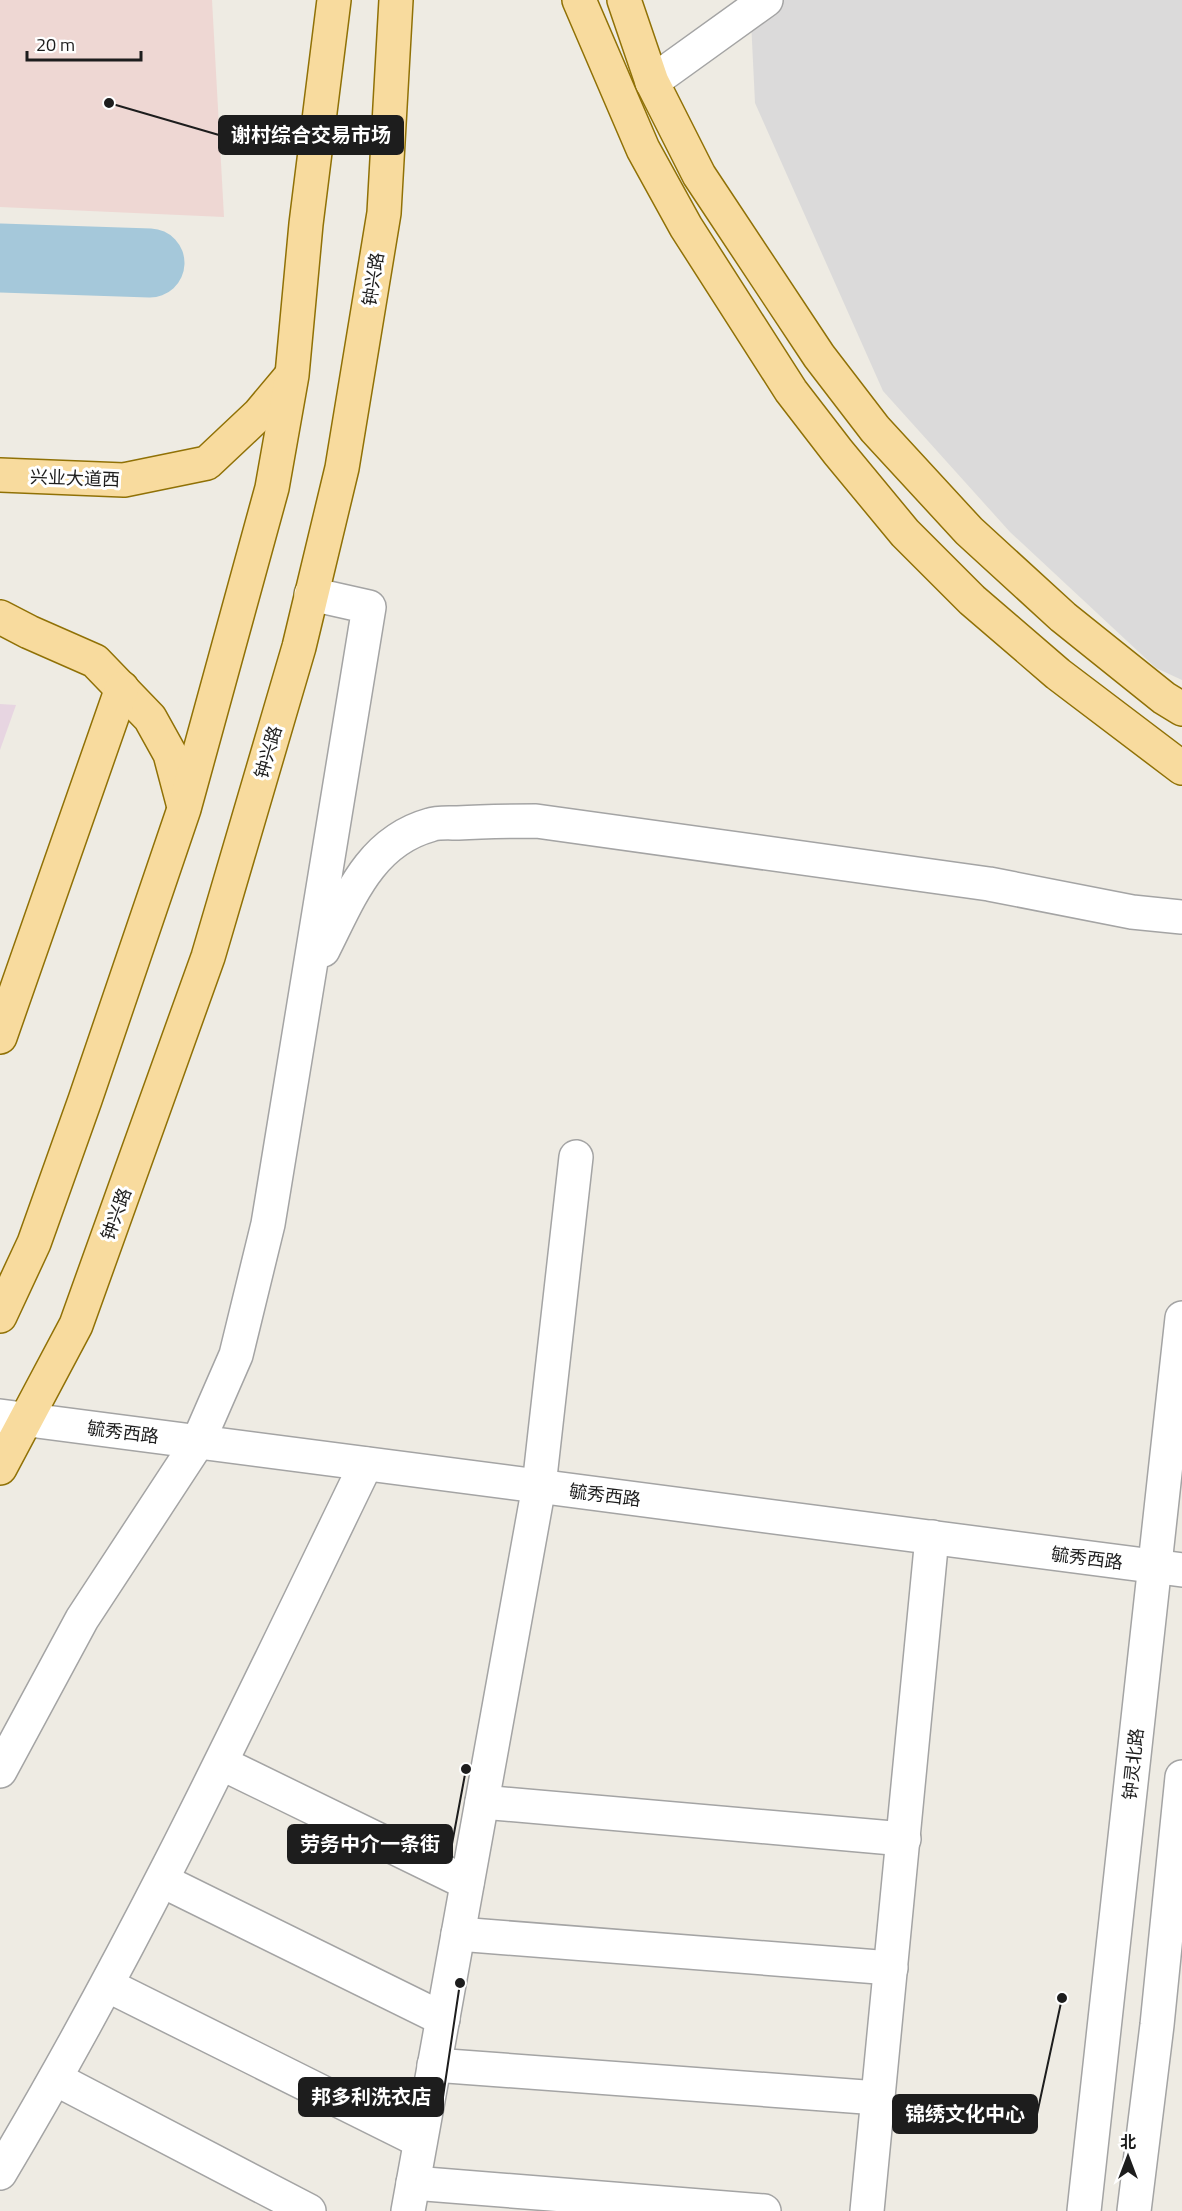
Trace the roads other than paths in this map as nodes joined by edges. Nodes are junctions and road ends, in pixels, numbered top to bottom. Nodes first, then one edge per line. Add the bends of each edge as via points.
1 (334, 0) edge
2 (396, 0) edge
3 (579, 0) edge
4 (624, 0) edge
5 (766, 0) edge
6 (652, 82) junction
7 (291, 375) junction
8 (0, 475) edge
9 (311, 594) junction
10 (0, 617) edge
11 (122, 688) junction
12 (1182, 709) edge
13 (1182, 768) edge
14 (184, 808) junction
15 (1182, 917) edge
16 (309, 976) junction
17 (0, 1037) edge
18 (576, 1157) dead end
19 (0, 1316) edge
20 (1182, 1318) edge
21 (14, 1418) edge
22 (198, 1442) junction
23 (366, 1464) junction
24 (0, 1468) edge
25 (539, 1486) junction
26 (932, 1537) junction
27 (1168, 1568) edge
28 (221, 1762) junction
29 (0, 1771) edge
30 (1182, 1777) edge
31 (482, 1802) junction
32 (904, 1839) junction
33 (163, 1881) junction
34 (467, 1883) junction
35 (458, 1934) junction
36 (891, 1968) junction
37 (107, 1985) junction
38 (443, 2019) junction
39 (434, 2065) junction
40 (56, 2079) junction
41 (878, 2098) junction
42 (420, 2141) junction
43 (0, 2173) edge
44 (410, 2197) edge
45 (309, 2211) edge
46 (764, 2211) edge
47 (867, 2211) edge
48 (1084, 2211) edge
49 (1134, 2211) edge

1 - 7 main road
2 - 9 main road, 钟兴路 via 384,213 342,468
3 - 13 main road via 643,149 686,226 790,391 905,533 972,600 1058,674
4 - 6 main road
5 - 6 street
6 - 12 main road via 699,175 819,356 875,429 969,531 1064,617
7 - 8 main road, 兴业大道西 via 259,414 207,463 124,480
7 - 14 main road via 272,488
9 - 16 street via 369,607
9 - 21 main road, 钟兴路 via 208,957 76,1325
10 - 11 main road via 95,661
11 - 14 main road via 150,718 170,754
11 - 17 main road
14 - 19 main road via 38,1232
15 - 16 street via 1132,912 989,884 536,821 431,824 381,852 362,876
16 - 22 street via 266,1234 236,1354
18 - 25 street
20 - 27 street, 钟灵北路
21 - 22 street, 毓秀西路
21 - 24 main road, 钟兴路
22 - 23 street, 毓秀西路
22 - 29 street via 82,1619
23 - 25 street, 毓秀西路
23 - 28 street
25 - 26 street, 毓秀西路
25 - 31 street
26 - 27 street, 毓秀西路
26 - 32 street
27 - 48 street, 钟灵北路
28 - 33 street
28 - 34 street
30 - 49 street
31 - 32 street
31 - 34 street
32 - 36 street
33 - 37 street
33 - 38 street
34 - 35 street
35 - 36 street
35 - 38 street
36 - 41 street
37 - 40 street
37 - 42 street
38 - 39 street
39 - 41 street
39 - 42 street
40 - 43 street
40 - 45 street
41 - 47 street
42 - 44 street
44 - 46 street

